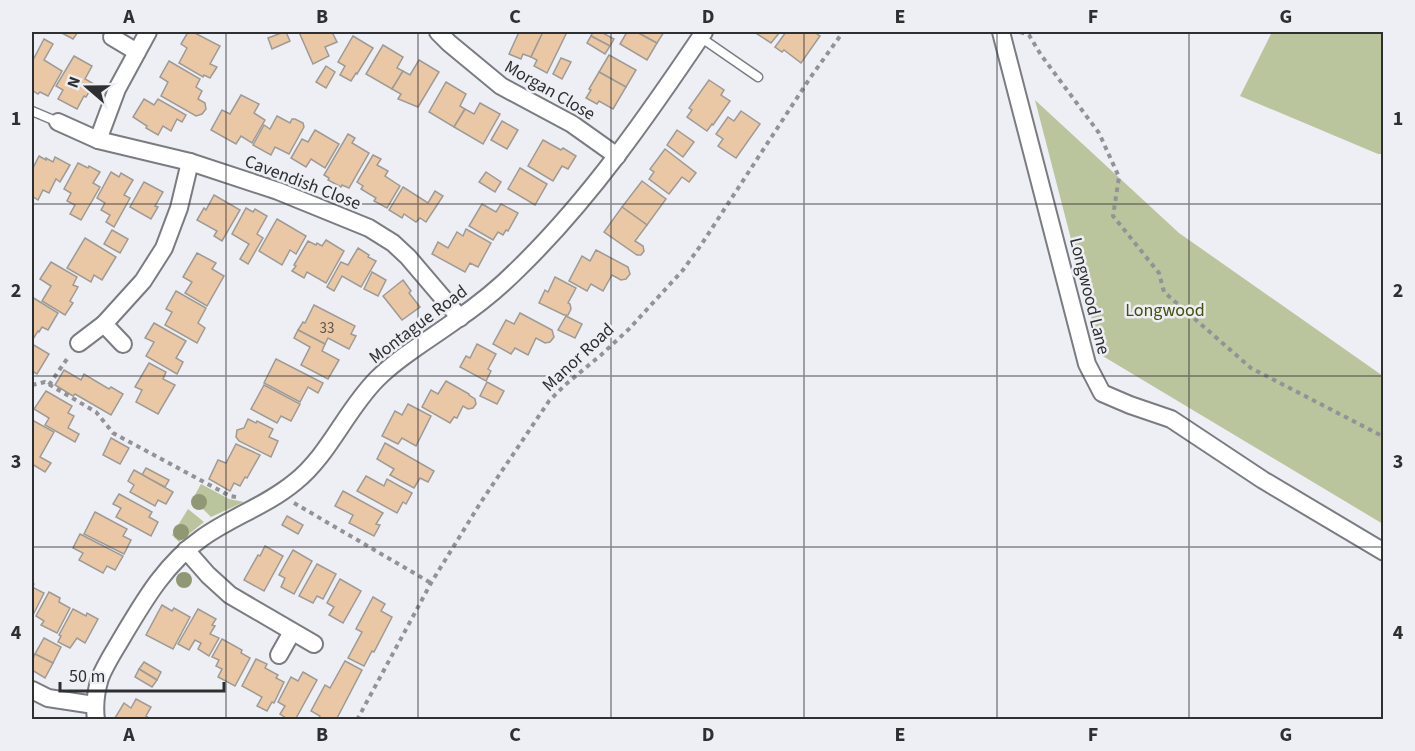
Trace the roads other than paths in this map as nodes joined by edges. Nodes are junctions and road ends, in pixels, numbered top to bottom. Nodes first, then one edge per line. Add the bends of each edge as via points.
1 (148, 32) edge
2 (438, 32) edge
3 (1001, 32) edge
4 (702, 34) edge
5 (112, 37) dead end
6 (137, 52) junction
7 (758, 77) dead end
8 (32, 111) edge
9 (58, 122) joint
10 (98, 140) junction
11 (616, 156) junction
12 (190, 162) junction
13 (460, 318) junction
14 (104, 324) junction
15 (79, 343) road end
16 (123, 344) dead end
17 (186, 550) junction
18 (1383, 552) edge
19 (292, 632) junction
20 (314, 644) dead end
21 (279, 655) dead end
22 (32, 690) edge
23 (95, 712) edge

1 - 6 street
2 - 11 street, Morgan Close via 501,86 572,124
3 - 18 street, Longwood Lane via 1087,364 1102,393 1171,419
4 - 7 lane
4 - 11 street, Montague Road
5 - 6 street
6 - 10 street via 117,89
8 - 9 lane
9 - 10 street, Cavendish Close
10 - 12 street, Cavendish Close
11 - 13 street, Montague Road via 518,270
12 - 13 street, Cavendish Close via 278,190 369,228 408,256
12 - 14 street via 164,248 143,280
13 - 17 street, Montague Road via 375,381 297,481
14 - 15 street
14 - 16 street
17 - 19 street via 230,595
17 - 23 street, Montague Road via 145,598 109,660 100,678
19 - 20 street
19 - 21 street
22 - 23 street

